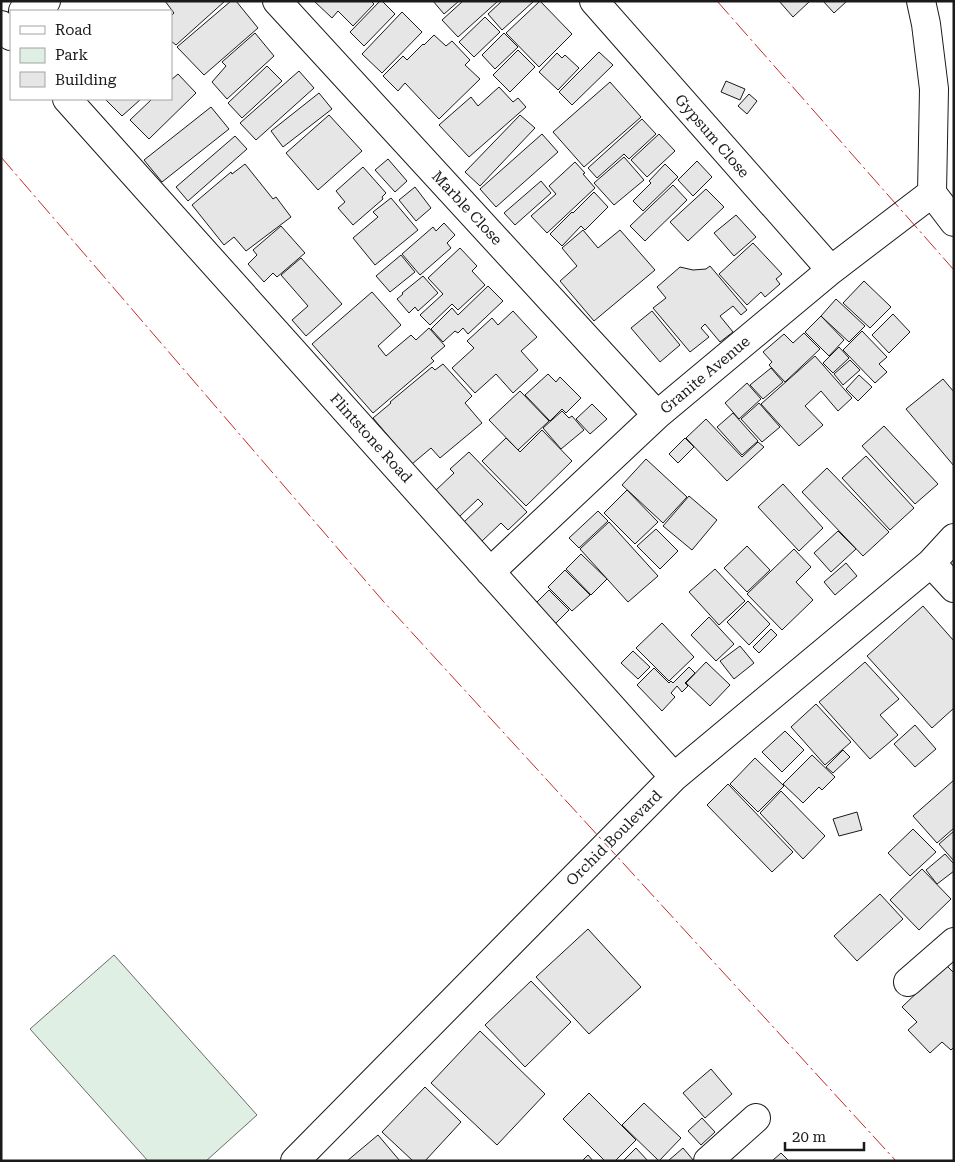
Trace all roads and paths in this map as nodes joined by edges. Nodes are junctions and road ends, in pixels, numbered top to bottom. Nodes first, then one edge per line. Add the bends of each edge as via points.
1 (46, 1) edge
2 (277, 1) edge
3 (594, 1) edge
4 (921, 1) edge
5 (25, 10) edge
6 (1, 25) edge
7 (10, 35) edge
8 (68, 100) edge
9 (932, 193) junction
10 (954, 222) edge
11 (831, 270) junction
12 (657, 416) junction
13 (954, 538) edge
14 (931, 563) junction
15 (490, 572) junction
16 (954, 588) edge
17 (674, 778) junction
18 (954, 942) edge
19 (908, 982) dead end
20 (756, 1118) dead end
21 (296, 1160) edge
22 (708, 1161) edge

1 - 5 street
2 - 12 street, Marble Close
3 - 11 street, Gypsum Close
4 - 9 street via 934,89
6 - 7 street
8 - 15 street, Flintstone Road
9 - 10 street
9 - 11 street, Granite Avenue
11 - 12 street, Granite Avenue
12 - 15 street, Granite Avenue
13 - 14 street, Orchid Boulevard
14 - 16 street
14 - 17 street, Orchid Boulevard
15 - 17 street, Flintstone Road
17 - 21 street, Orchid Boulevard
18 - 19 street
20 - 22 street

